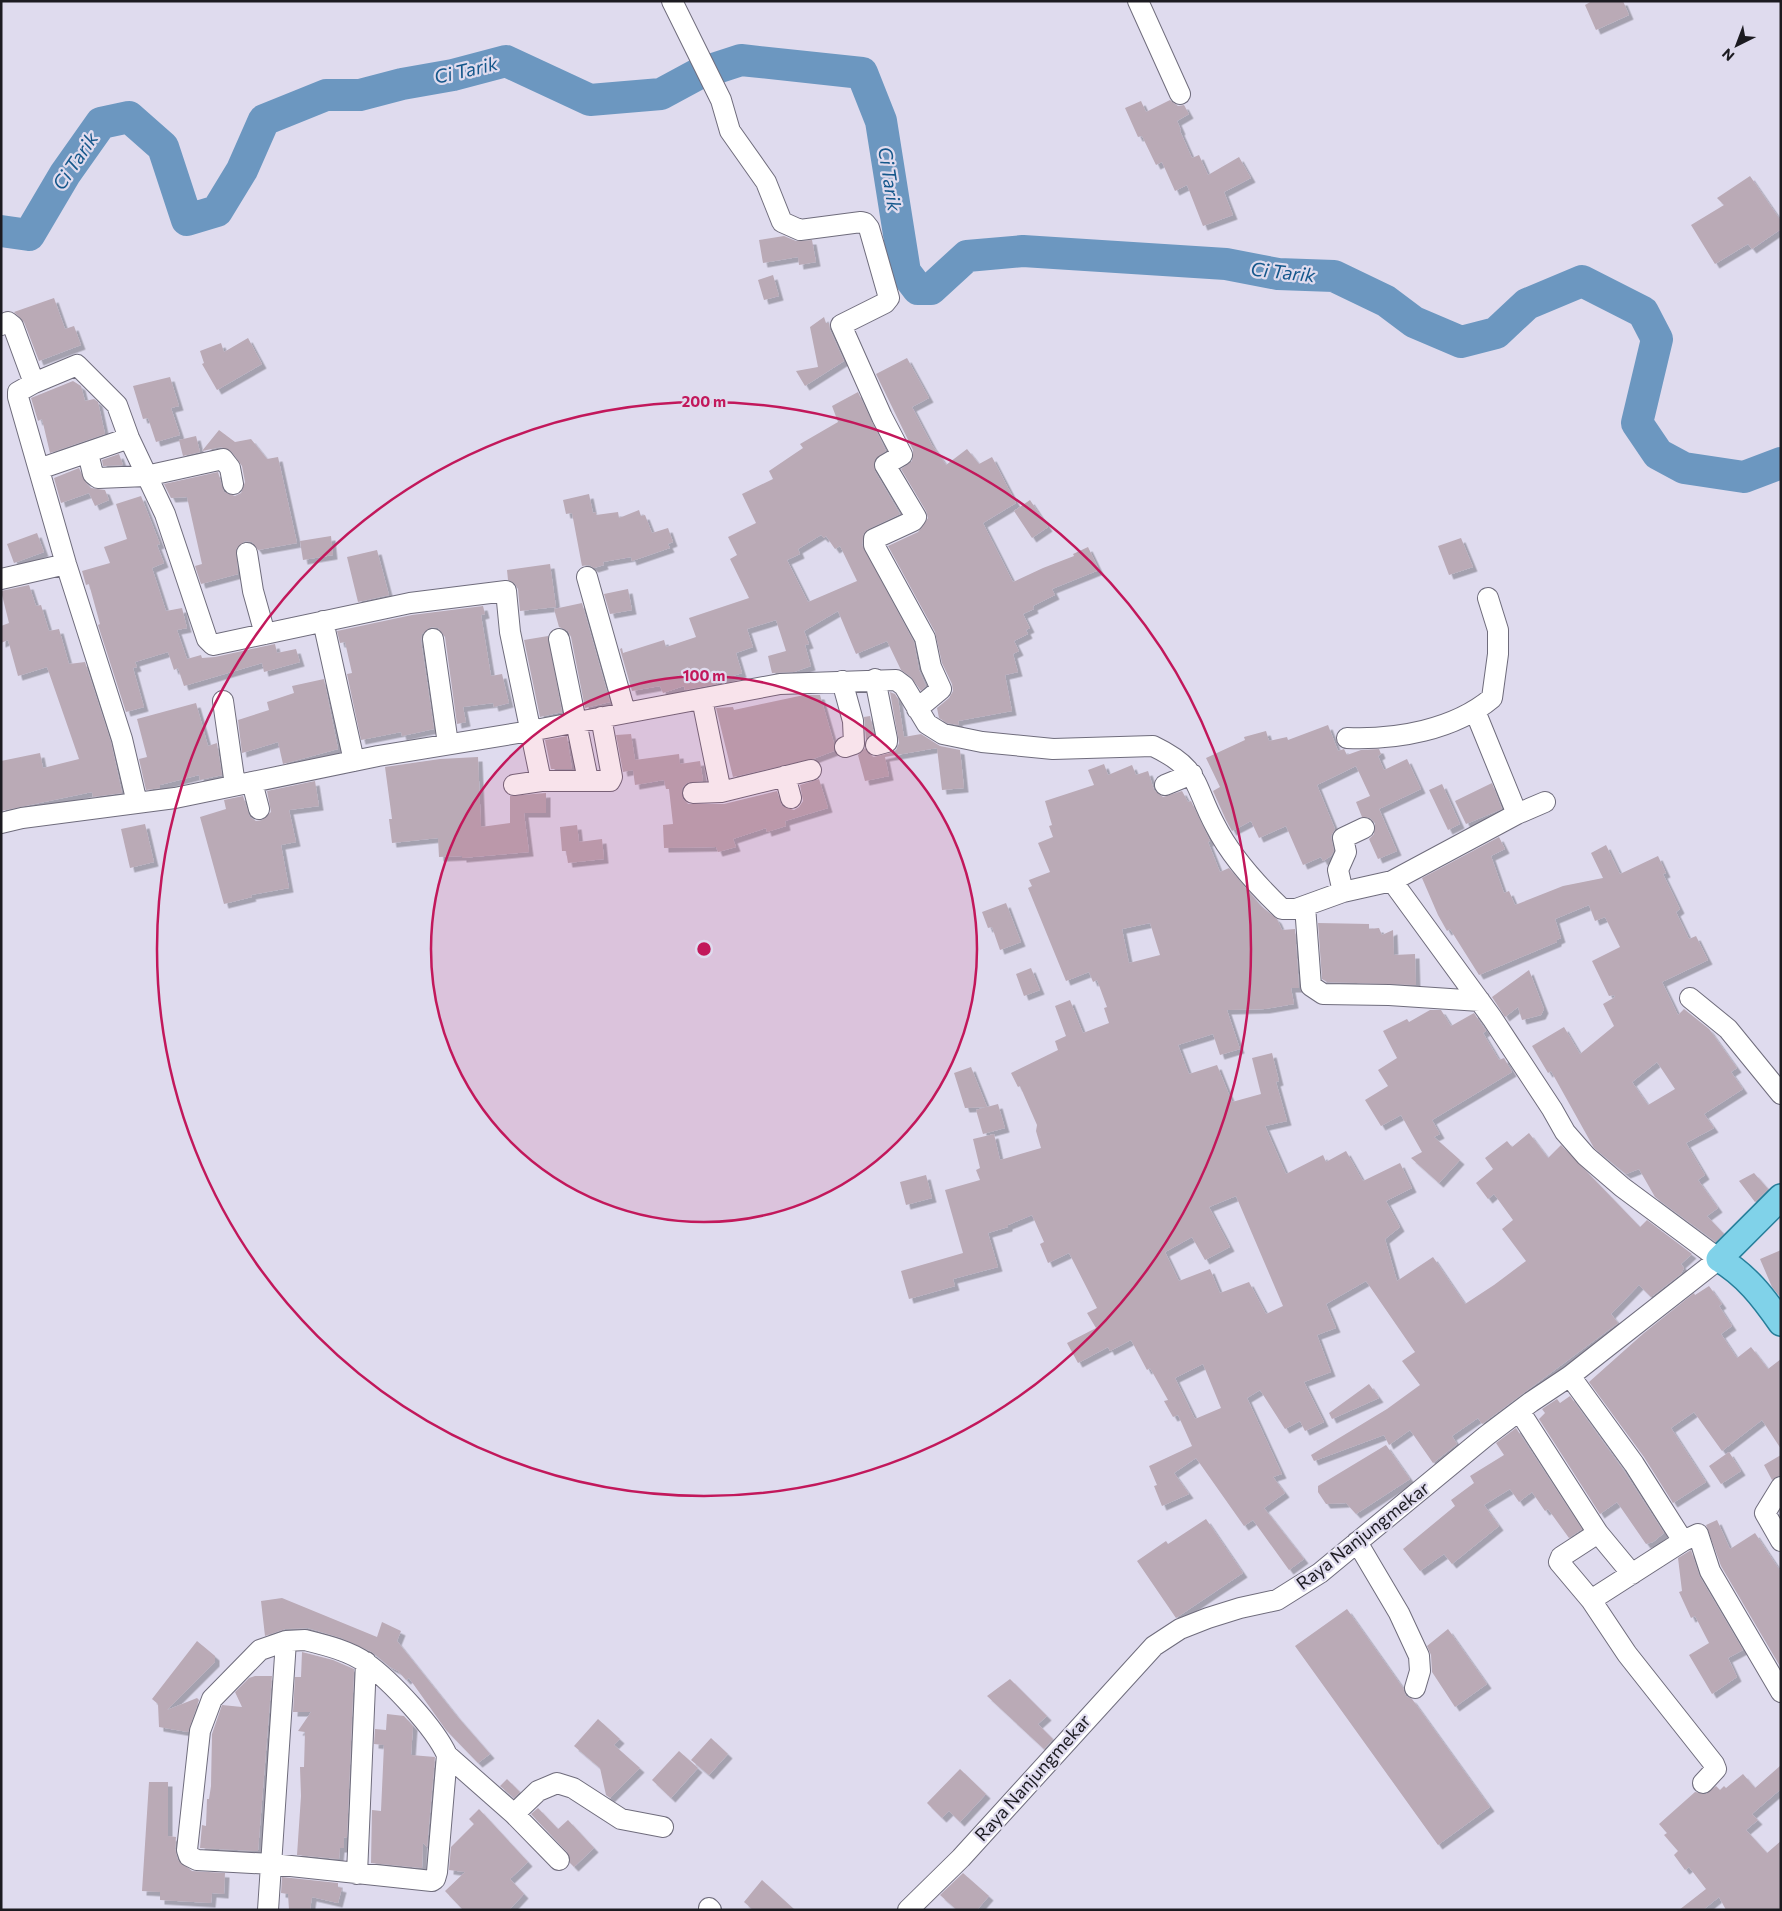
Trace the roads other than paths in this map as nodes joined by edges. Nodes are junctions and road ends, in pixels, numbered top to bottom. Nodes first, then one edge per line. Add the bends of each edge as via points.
1 (672, 1) edge
2 (1138, 1) edge
3 (1180, 94) dead end
4 (1, 325) edge
5 (34, 383) junction
6 (129, 438) junction
7 (88, 452) junction
8 (39, 469) junction
9 (146, 476) junction
10 (233, 484) dead end
11 (247, 553) dead end
12 (66, 564) junction
13 (587, 577) dead end
14 (1, 578) edge
15 (1488, 598) dead end
16 (323, 620) junction
17 (265, 634) junction
18 (433, 638) dead end
19 (559, 639) dead end
20 (875, 679) junction
21 (842, 681) junction
22 (702, 699) junction
23 (223, 701) dead end
24 (916, 709) junction
25 (1475, 711) junction
26 (624, 712) junction
27 (601, 717) junction
28 (576, 722) junction
29 (530, 731) junction
30 (1347, 738) dead end
31 (448, 744) junction
32 (876, 745) dead end
33 (845, 747) dead end
34 (354, 761) junction
35 (811, 770) dead end
36 (1192, 774) junction
37 (785, 776) junction
38 (588, 780) junction
39 (542, 781) junction
40 (243, 783) junction
41 (1166, 784) dead end
42 (514, 785) dead end
43 (721, 792) junction
44 (693, 793) dead end
45 (792, 798) dead end
46 (1545, 802) dead end
47 (138, 803) junction
48 (259, 809) dead end
49 (1517, 814) junction
50 (1, 823) edge
51 (1364, 828) dead end
52 (1392, 882) junction
53 (1343, 892) junction
54 (1304, 906) junction
55 (1690, 998) dead end
56 (1480, 1001) junction
57 (1781, 1094) edge
58 (1781, 1197) edge
59 (1713, 1254) junction
60 (1781, 1323) edge
61 (1570, 1376) junction
62 (1520, 1412) junction
63 (1781, 1487) edge
64 (1598, 1533) junction
65 (1682, 1541) junction
66 (1781, 1541) edge
67 (1357, 1542) junction
68 (1632, 1574) junction
69 (1591, 1600) junction
70 (286, 1641) junction
71 (366, 1662) junction
72 (1415, 1688) dead end
73 (1781, 1692) edge
74 (447, 1755) junction
75 (1703, 1783) dead end
76 (514, 1814) junction
77 (663, 1827) dead end
78 (559, 1860) dead end
79 (272, 1864) junction
80 (357, 1874) junction
81 (912, 1908) edge
82 (268, 1910) edge

1 - 24 street via 721,100 730,131 766,182 782,222 800,230 861,222 870,228 889,298 841,326 902,455 885,465 916,517 874,539 874,545 925,638 941,688
2 - 3 street
4 - 5 street via 8,322 13,326
5 - 6 street via 79,366 114,399
5 - 8 street via 18,392 18,397
6 - 7 street
6 - 9 street
7 - 8 street
7 - 9 street via 93,474 98,478
8 - 12 street
9 - 10 street via 223,459 230,468
9 - 17 street via 166,514 208,639 213,645 222,645
11 - 17 street
12 - 14 street
12 - 47 street via 122,739
13 - 26 street
15 - 25 street via 1498,630 1494,696
16 - 17 street
16 - 29 street via 410,603 506,591 510,632
16 - 34 street
18 - 31 street
19 - 28 street
20 - 21 street
20 - 24 street via 901,682
20 - 32 street via 887,739 887,742
21 - 22 street via 780,684
21 - 33 street via 853,721 854,744
22 - 26 street
22 - 43 street
23 - 40 street
24 - 36 street via 927,724 943,734 982,742 1053,749 1153,746
25 - 30 street via 1418,733
25 - 49 street
26 - 27 street
27 - 28 street
27 - 38 street via 612,777 610,781
28 - 29 street
28 - 38 street
29 - 31 street
29 - 39 street
31 - 34 street
34 - 40 street
35 - 37 street
36 - 41 street
36 - 54 street via 1215,825 1252,881 1282,909 1290,911
37 - 43 street
37 - 45 street
38 - 39 street
39 - 42 street
40 - 47 street
40 - 48 street
43 - 44 street
46 - 49 street
47 - 50 street
49 - 52 street
51 - 53 street via 1343,838 1346,852 1338,870
52 - 53 street
52 - 56 street
53 - 54 street
54 - 56 street via 1311,986 1317,992
55 - 57 street via 1728,1029
56 - 59 street via 1565,1132 1586,1156 1637,1199
58 - 59 main road, Raya Nanjungmekar
59 - 60 main road via 1751,1282
59 - 61 street, Raya Nanjungmekar
61 - 62 street, Raya Nanjungmekar
61 - 65 street via 1634,1464
62 - 64 street
62 - 67 street, Raya Nanjungmekar
63 - 66 street via 1765,1513
64 - 68 street
64 - 69 street via 1559,1559
65 - 68 street
65 - 73 street via 1700,1534 1710,1571
67 - 72 street via 1400,1613 1419,1656 1420,1671
67 - 81 street, Raya Nanjungmekar via 1320,1573 1277,1600 1240,1608 1180,1628 1154,1646
68 - 69 street
69 - 75 street via 1627,1654 1714,1764 1716,1769
70 - 71 street via 305,1640 328,1646
70 - 79 street
70 - 79 street via 260,1650 212,1699 200,1731 187,1850 189,1856 197,1860
71 - 74 street via 404,1699 442,1744
71 - 80 street
74 - 76 street
74 - 80 street via 435,1879
76 - 77 street via 538,1792 557,1783 583,1793 621,1819
76 - 78 street
79 - 80 street
79 - 82 street

